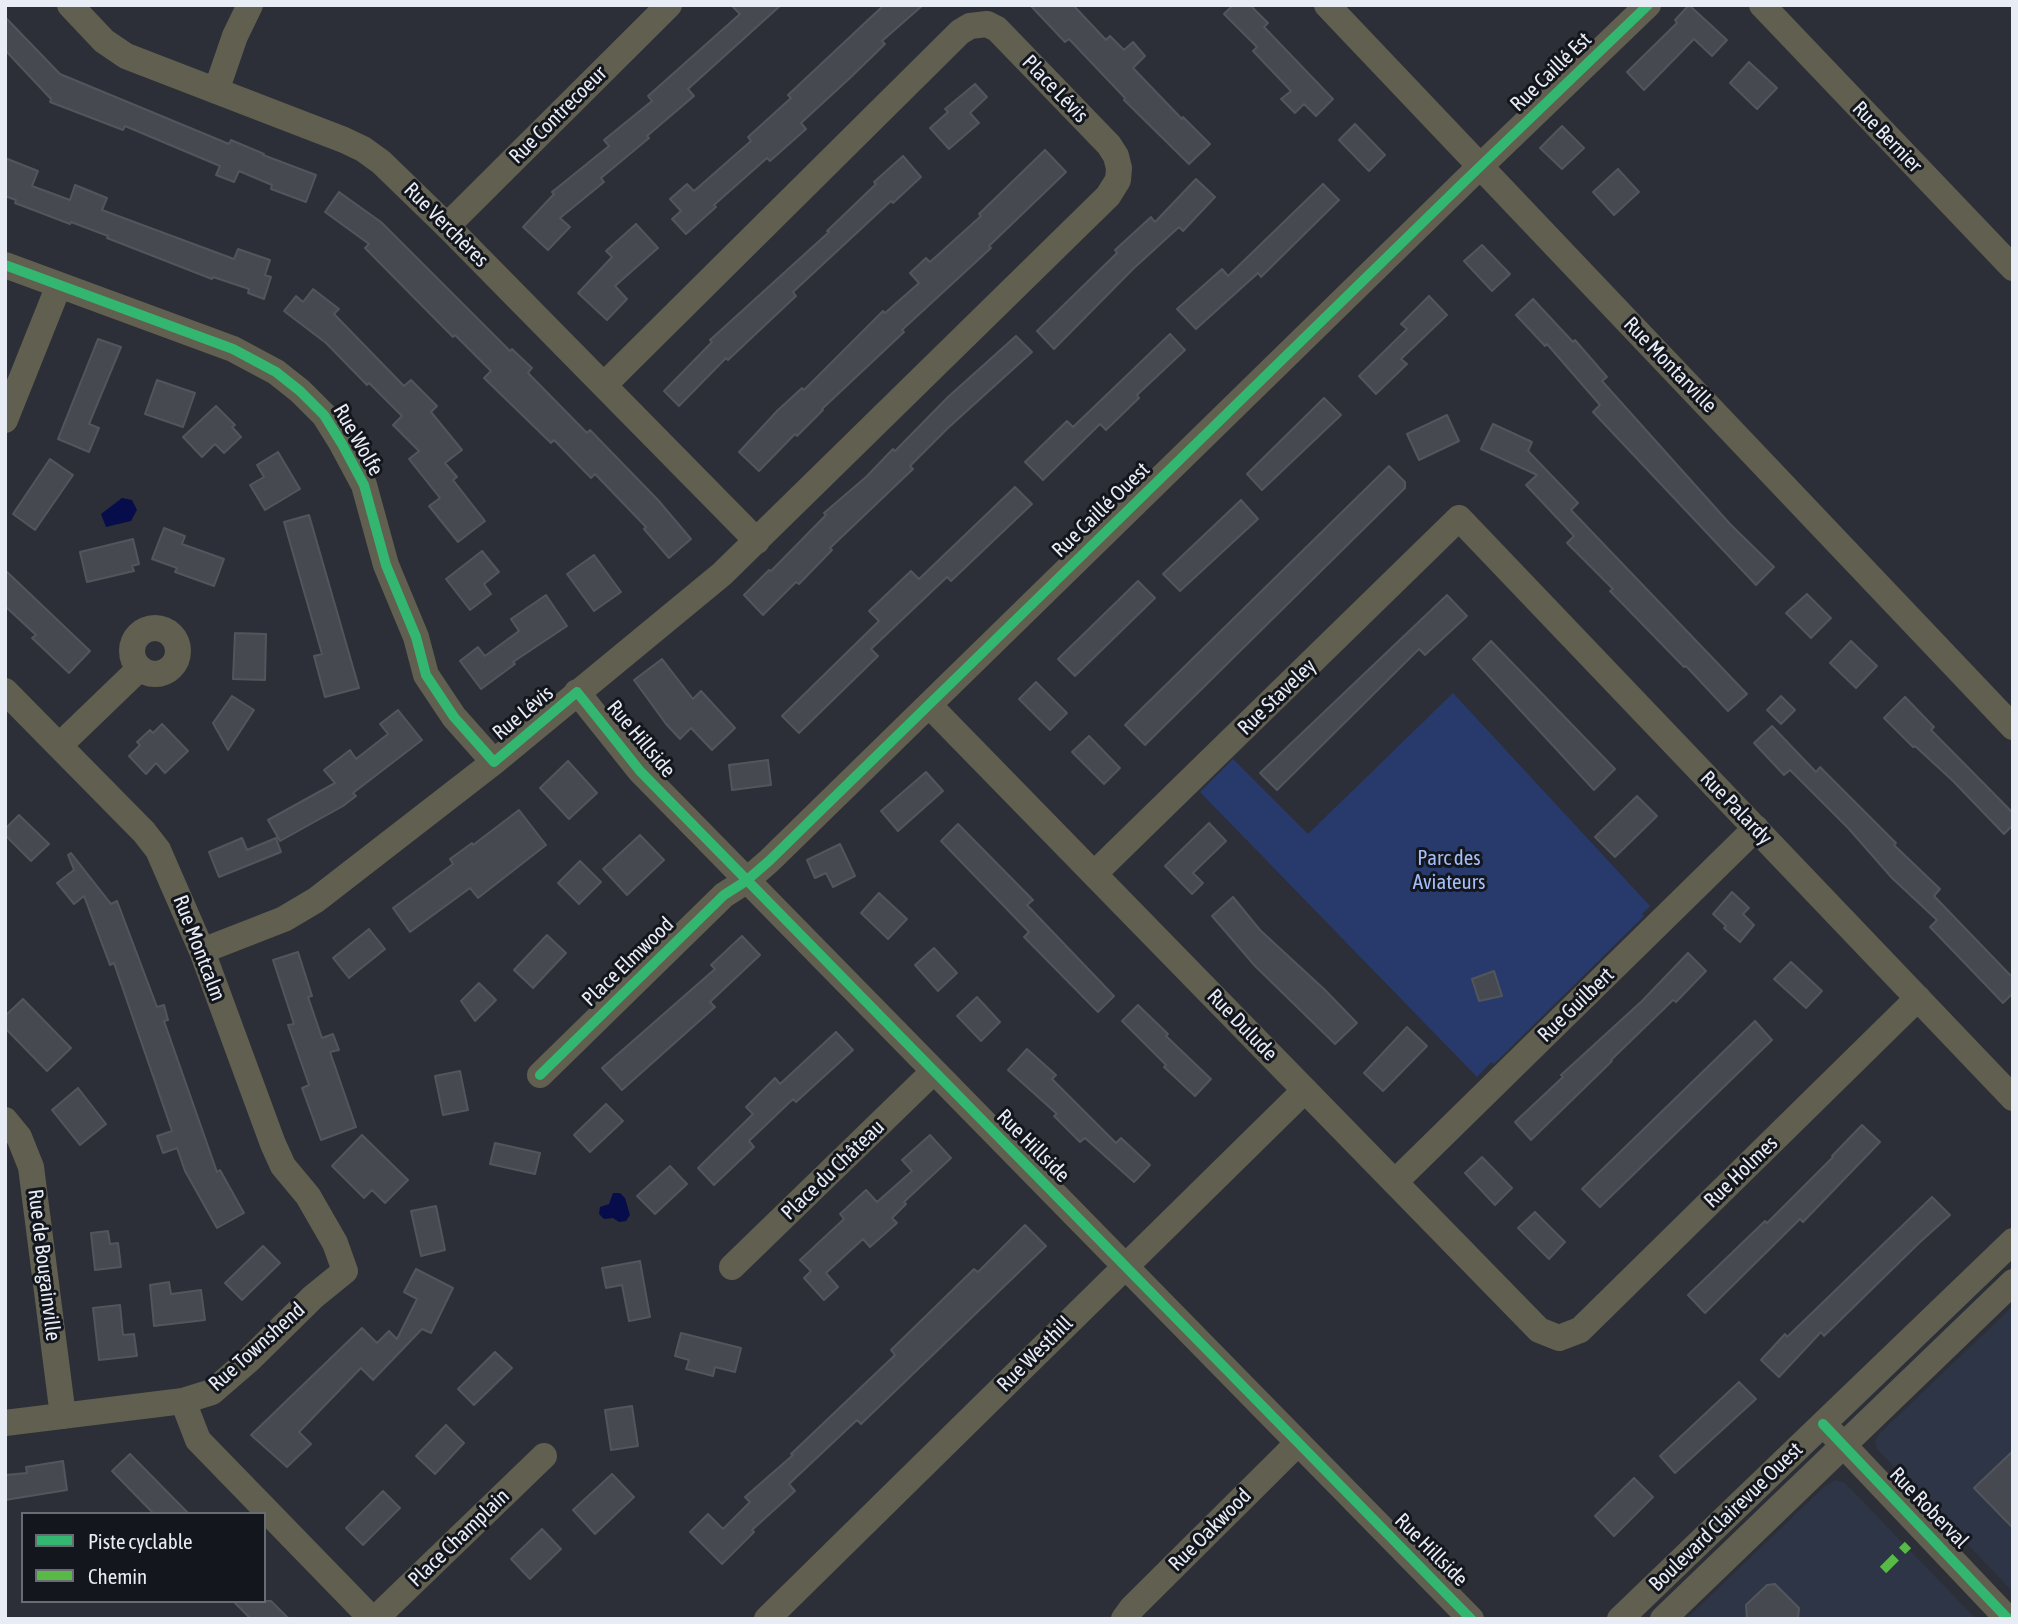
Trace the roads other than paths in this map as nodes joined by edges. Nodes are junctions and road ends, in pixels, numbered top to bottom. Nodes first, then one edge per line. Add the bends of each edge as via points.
1 (70, 5) edge
2 (250, 5) edge
3 (1327, 5) edge
4 (1648, 5) edge
5 (1762, 5) edge
6 (662, 8) edge
7 (216, 91) junction
8 (1481, 166) junction
9 (447, 226) junction
10 (5, 265) edge
11 (2013, 268) edge
12 (59, 285) junction
13 (604, 385) junction
14 (5, 420) edge
15 (1459, 519) joint
16 (757, 541) junction
17 (140, 667) dead end
18 (5, 691) edge
19 (577, 692) junction
20 (929, 705) junction
21 (2013, 726) edge
22 (59, 746) junction
23 (494, 762) junction
24 (1756, 828) junction
25 (1094, 874) junction
26 (747, 881) junction
27 (202, 951) junction
28 (1918, 999) junction
29 (933, 1072) junction
30 (540, 1075) dead end
31 (1305, 1090) junction
32 (2013, 1098) edge
33 (5, 1121) edge
34 (1396, 1181) junction
35 (2013, 1241) edge
36 (335, 1243) joint
37 (1124, 1266) junction
38 (732, 1267) dead end
39 (2013, 1282) edge
40 (1559, 1338) joint
41 (183, 1401) junction
42 (63, 1416) junction
43 (5, 1423) edge
44 (1823, 1424) junction
45 (1298, 1443) junction
46 (1843, 1446) junction
47 (544, 1456) dead end
48 (373, 1619) edge
49 (767, 1619) edge
50 (1124, 1619) edge
51 (1471, 1619) edge
52 (1620, 1619) edge
53 (1663, 1619) edge
54 (2008, 1619) edge

1 - 7 street, Rue Verchères via 118,52
2 - 7 street
3 - 8 street, Rue Montarville
4 - 8 street, Rue Caillé Est
5 - 11 street, Rue Bernier
6 - 9 street, Rue Contrecoeur
7 - 9 street, Rue Verchères via 363,149
8 - 20 street, Rue Caillé Ouest
8 - 21 street, Rue Montarville
9 - 13 street, Rue Verchères
10 - 12 street, Rue Wolfe
12 - 14 street
12 - 23 street, Rue Wolfe via 233,349 276,372 324,415 364,485 386,565 416,637 426,675 454,717
13 - 16 street, Rue Verchères
13 - 16 street, Place Lévis via 960,32 981,24 1004,36 1113,150 1119,167 1116,186
15 - 24 street, Rue Palardy
15 - 25 street, Rue Staveley
16 - 19 street, Rue Lévis via 677,613
17 - 22 street
18 - 22 street, Rue Montcalm
19 - 23 street, Rue Lévis
19 - 26 street, Rue Hillside via 640,771
20 - 25 street, Rue Dulude
20 - 26 street, Rue Caillé Ouest
22 - 27 street, Rue Montcalm via 151,841
23 - 27 street, Rue Lévis via 306,907
24 - 28 street, Rue Palardy
24 - 34 street, Rue Guilbert
25 - 31 street, Rue Dulude
26 - 29 street, Rue Hillside
26 - 30 street, Place Elmwood via 724,895
27 - 36 street, Rue Montcalm via 283,1166 308,1196
28 - 32 street, Rue Palardy
28 - 40 street, Rue Holmes via 1580,1330
29 - 37 street, Rue Hillside
29 - 38 street, Place du Château
31 - 34 street, Rue Dulude
31 - 37 street, Rue Westhill
33 - 42 street, Rue de Bougainville via 19,1137 31,1167
34 - 40 street, Rue Dulude via 1539,1331
35 - 44 street, Boulevard Clairevue Ouest
36 - 41 street, Rue Townshend via 345,1271 212,1392
37 - 45 street, Rue Hillside
37 - 49 street, Rue Westhill
39 - 46 street, Boulevard Clairevue Ouest
41 - 42 street, Rue Townshend
41 - 48 street via 198,1440
42 - 43 street, Rue Townshend
44 - 46 street, Rue Roberval
44 - 52 street, Boulevard Clairevue Ouest
45 - 50 street, Rue Oakwood
45 - 51 street, Rue Hillside
46 - 53 street, Boulevard Clairevue Ouest
46 - 54 street, Rue Roberval
47 - 48 street, Place Champlain

